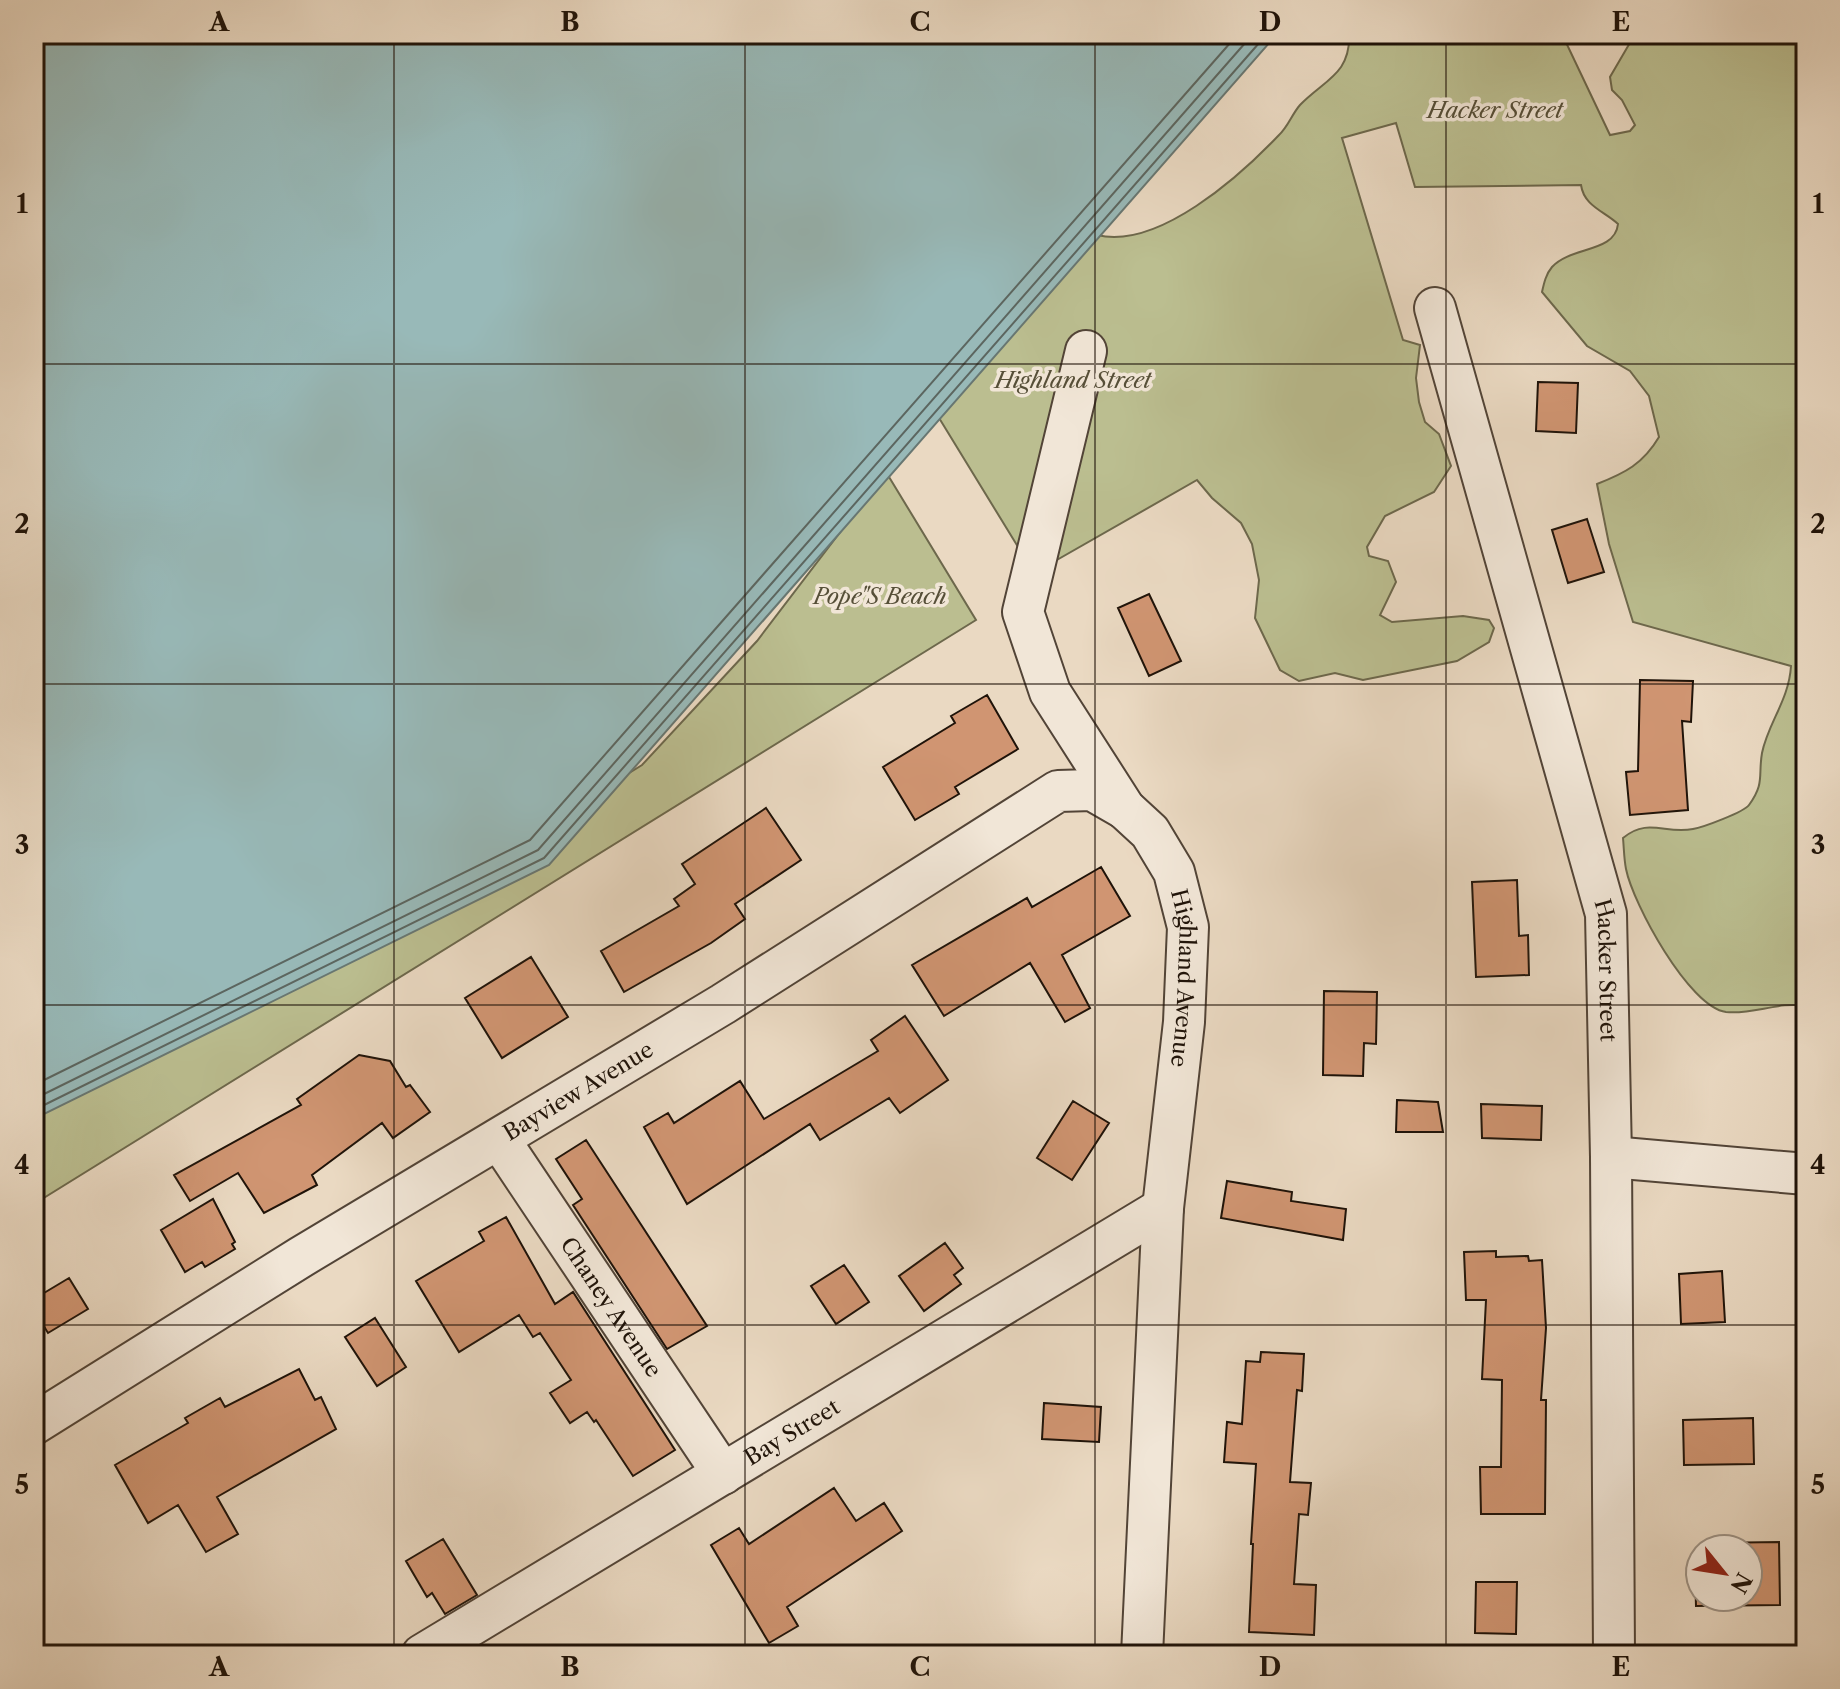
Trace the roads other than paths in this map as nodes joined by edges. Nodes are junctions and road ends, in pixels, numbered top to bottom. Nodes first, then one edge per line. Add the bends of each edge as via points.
1 (1435, 308) dead end
2 (1086, 351) dead end
3 (1125, 809) junction
4 (499, 1139) junction
5 (1611, 1157) junction
6 (1806, 1174) edge
7 (1163, 1208) junction
8 (34, 1424) edge
9 (723, 1474) junction
10 (422, 1655) edge
11 (1142, 1655) edge
12 (1614, 1655) edge

1 - 5 street, Hacker Street via 1606,914
2 - 3 street, Highland Avenue via 1023,612 1050,692
3 - 4 street, Bayview Avenue via 1092,790 1058,791
3 - 7 street, Highland Avenue via 1150,832 1174,872 1188,927 1184,1022
4 - 8 street, Bayview Avenue
4 - 9 street, Chaney Avenue
5 - 6 street
5 - 12 street, Hacker Street
7 - 9 street, Bay Street
7 - 11 street, Highland Avenue
9 - 10 street, Bay Street

